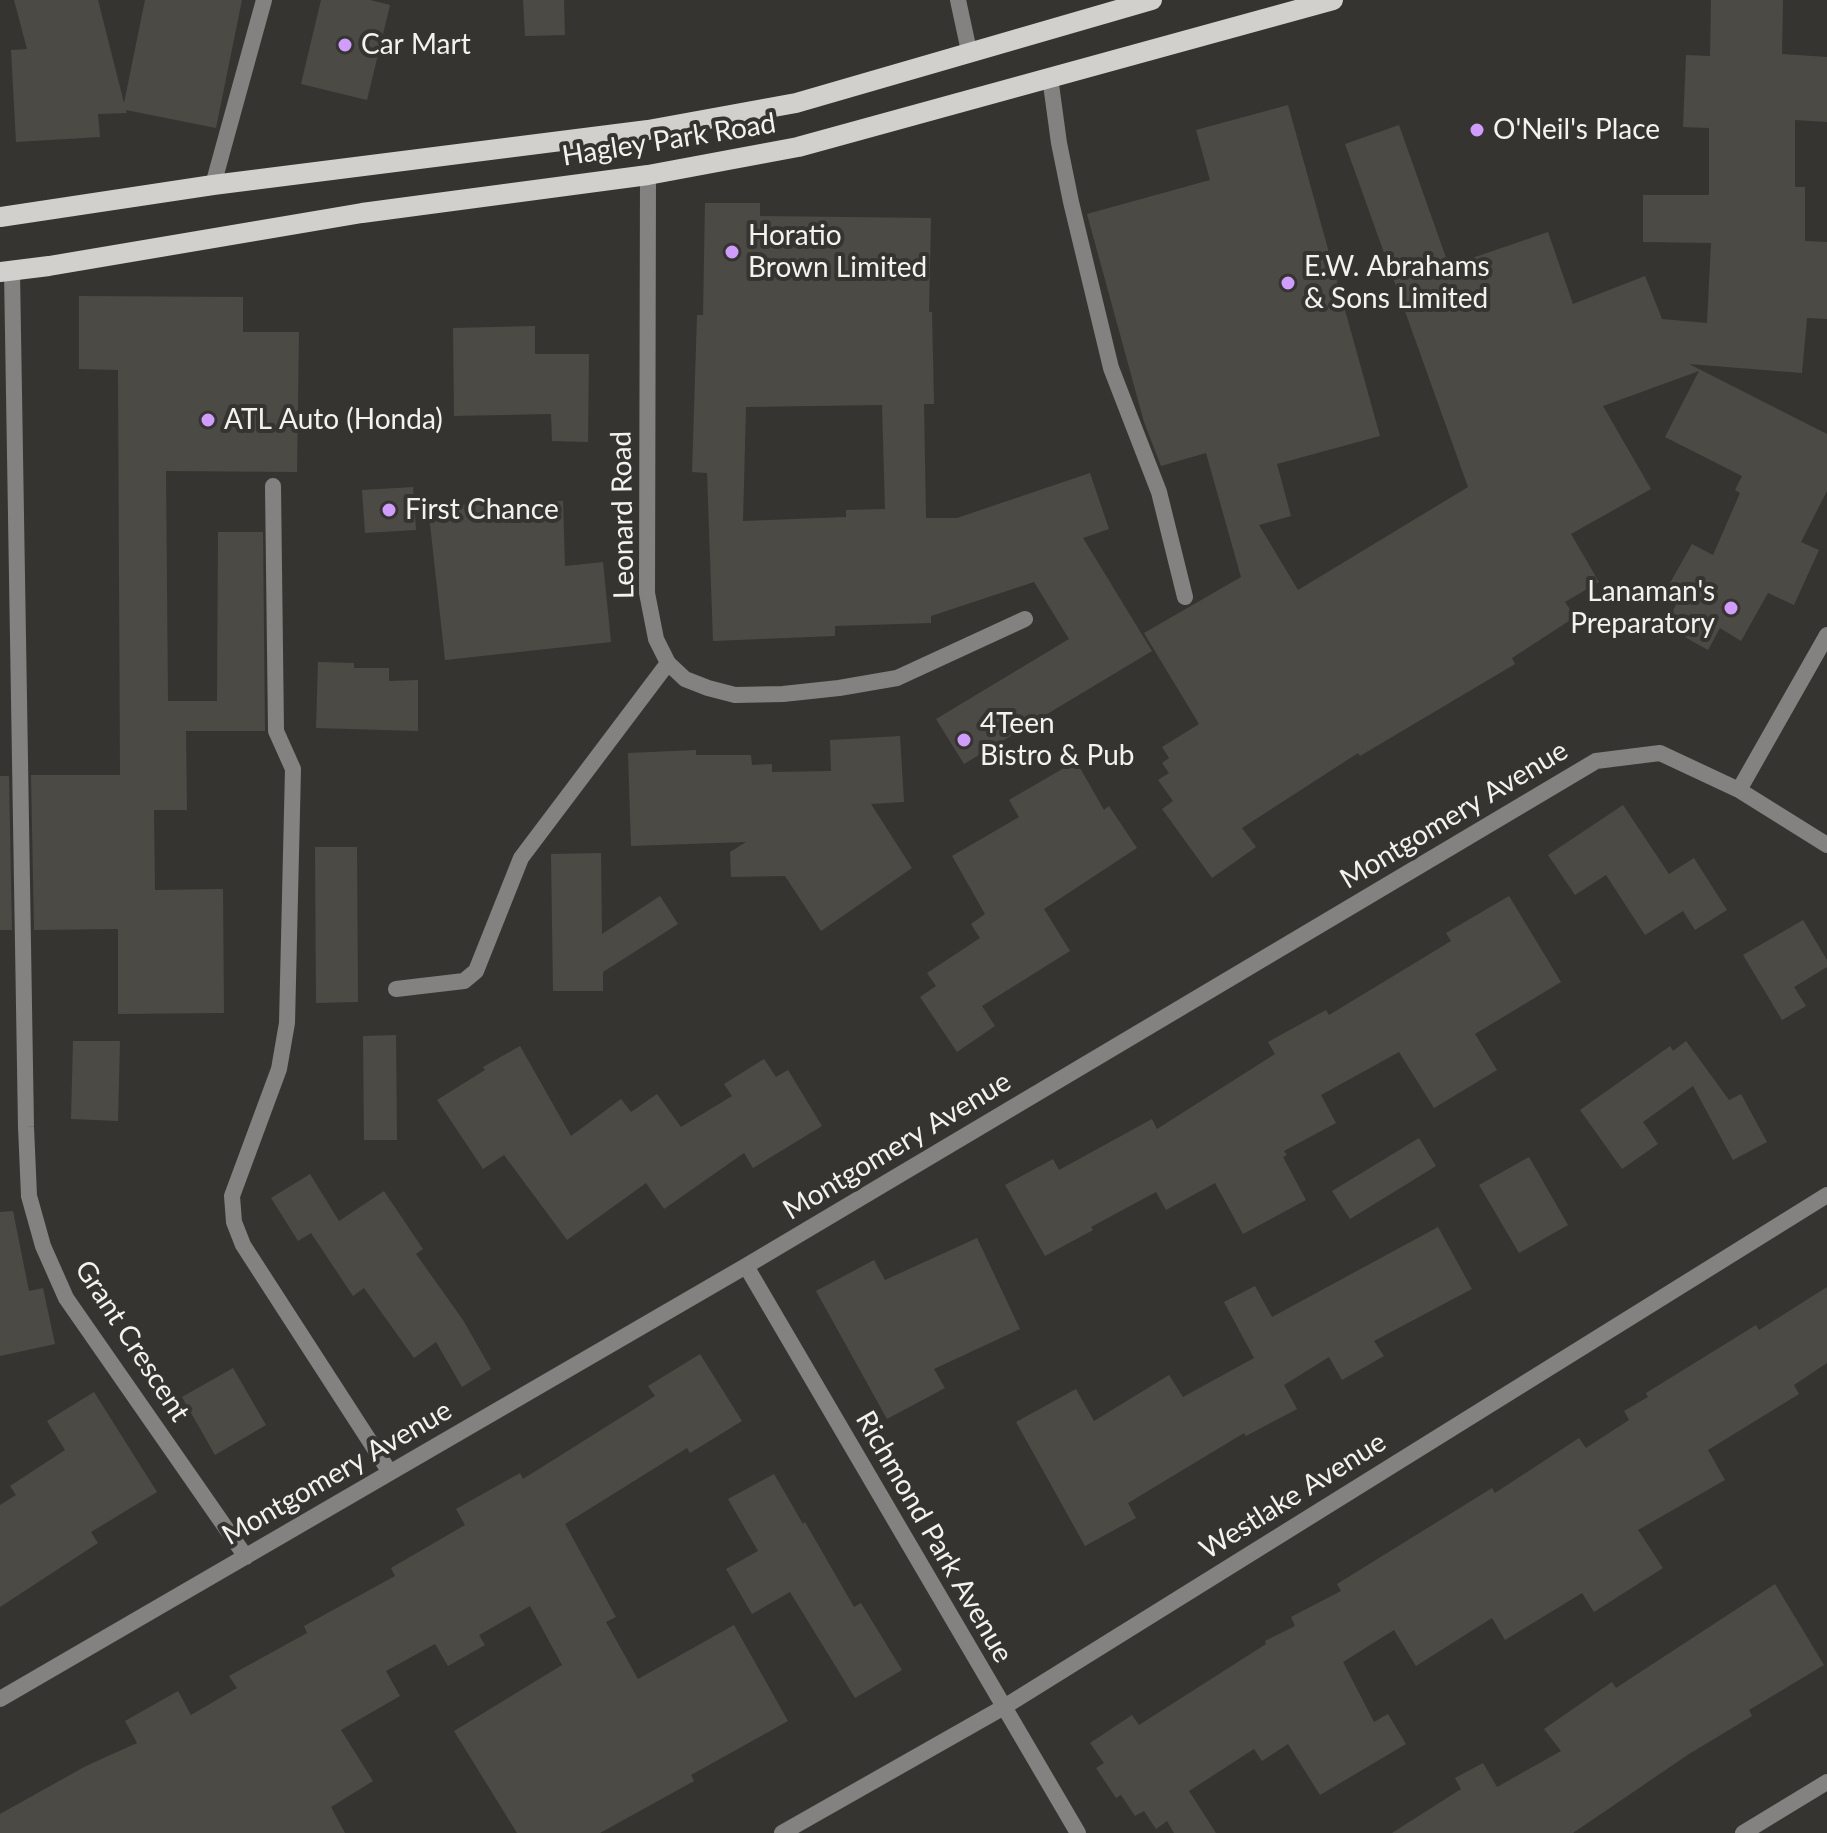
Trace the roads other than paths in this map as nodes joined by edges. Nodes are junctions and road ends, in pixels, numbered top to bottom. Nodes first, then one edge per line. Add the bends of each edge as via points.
1 (264, 0) edge
2 (958, 0) edge
3 (1152, 0) edge
4 (1333, 0) edge
5 (969, 51) junction
6 (1050, 77) junction
7 (648, 175) junction
8 (213, 185) junction
9 (0, 217) edge
10 (6, 272) edge
11 (273, 486) dead end
12 (1185, 597) dead end
13 (1025, 619) dead end
14 (1827, 635) edge
15 (668, 663) junction
16 (1739, 790) junction
17 (1827, 845) edge
18 (396, 989) dead end
19 (1827, 1195) edge
20 (746, 1266) junction
21 (389, 1471) junction
22 (246, 1557) junction
23 (0, 1699) edge
24 (1004, 1707) junction
25 (1827, 1782) edge
26 (782, 1833) edge
27 (1078, 1833) edge
28 (1743, 1833) edge

1 - 8 street
2 - 5 street
3 - 5 main road, Hagley Park Road
4 - 6 main road, Hagley Park Road
5 - 8 main road, Hagley Park Road via 796,103 663,127
6 - 7 main road, Hagley Park Road via 798,147
6 - 12 street via 1068,187 1111,368 1159,492
7 - 10 main road, Hagley Park Road via 362,213
7 - 15 street, Leonard Road via 647,593 656,639
8 - 9 main road, Hagley Park Road
10 - 22 street, Grant Crescent via 29,1196 66,1298
11 - 21 street via 276,731 293,769 287,1023 279,1069 232,1196 234,1222 243,1245
13 - 15 street via 897,678 839,688 735,695 685,679
14 - 16 street
15 - 18 street via 521,858 476,971 464,981
16 - 17 street, Montgomery Avenue
16 - 20 street, Montgomery Avenue via 1660,753 1596,761
19 - 24 street, Westlake Avenue
20 - 21 street, Montgomery Avenue
20 - 24 street, Richmond Park Avenue
21 - 22 street, Montgomery Avenue
22 - 23 street, Montgomery Avenue
24 - 26 street, Westlake Avenue
24 - 27 street, Richmond Park Avenue
25 - 28 street

